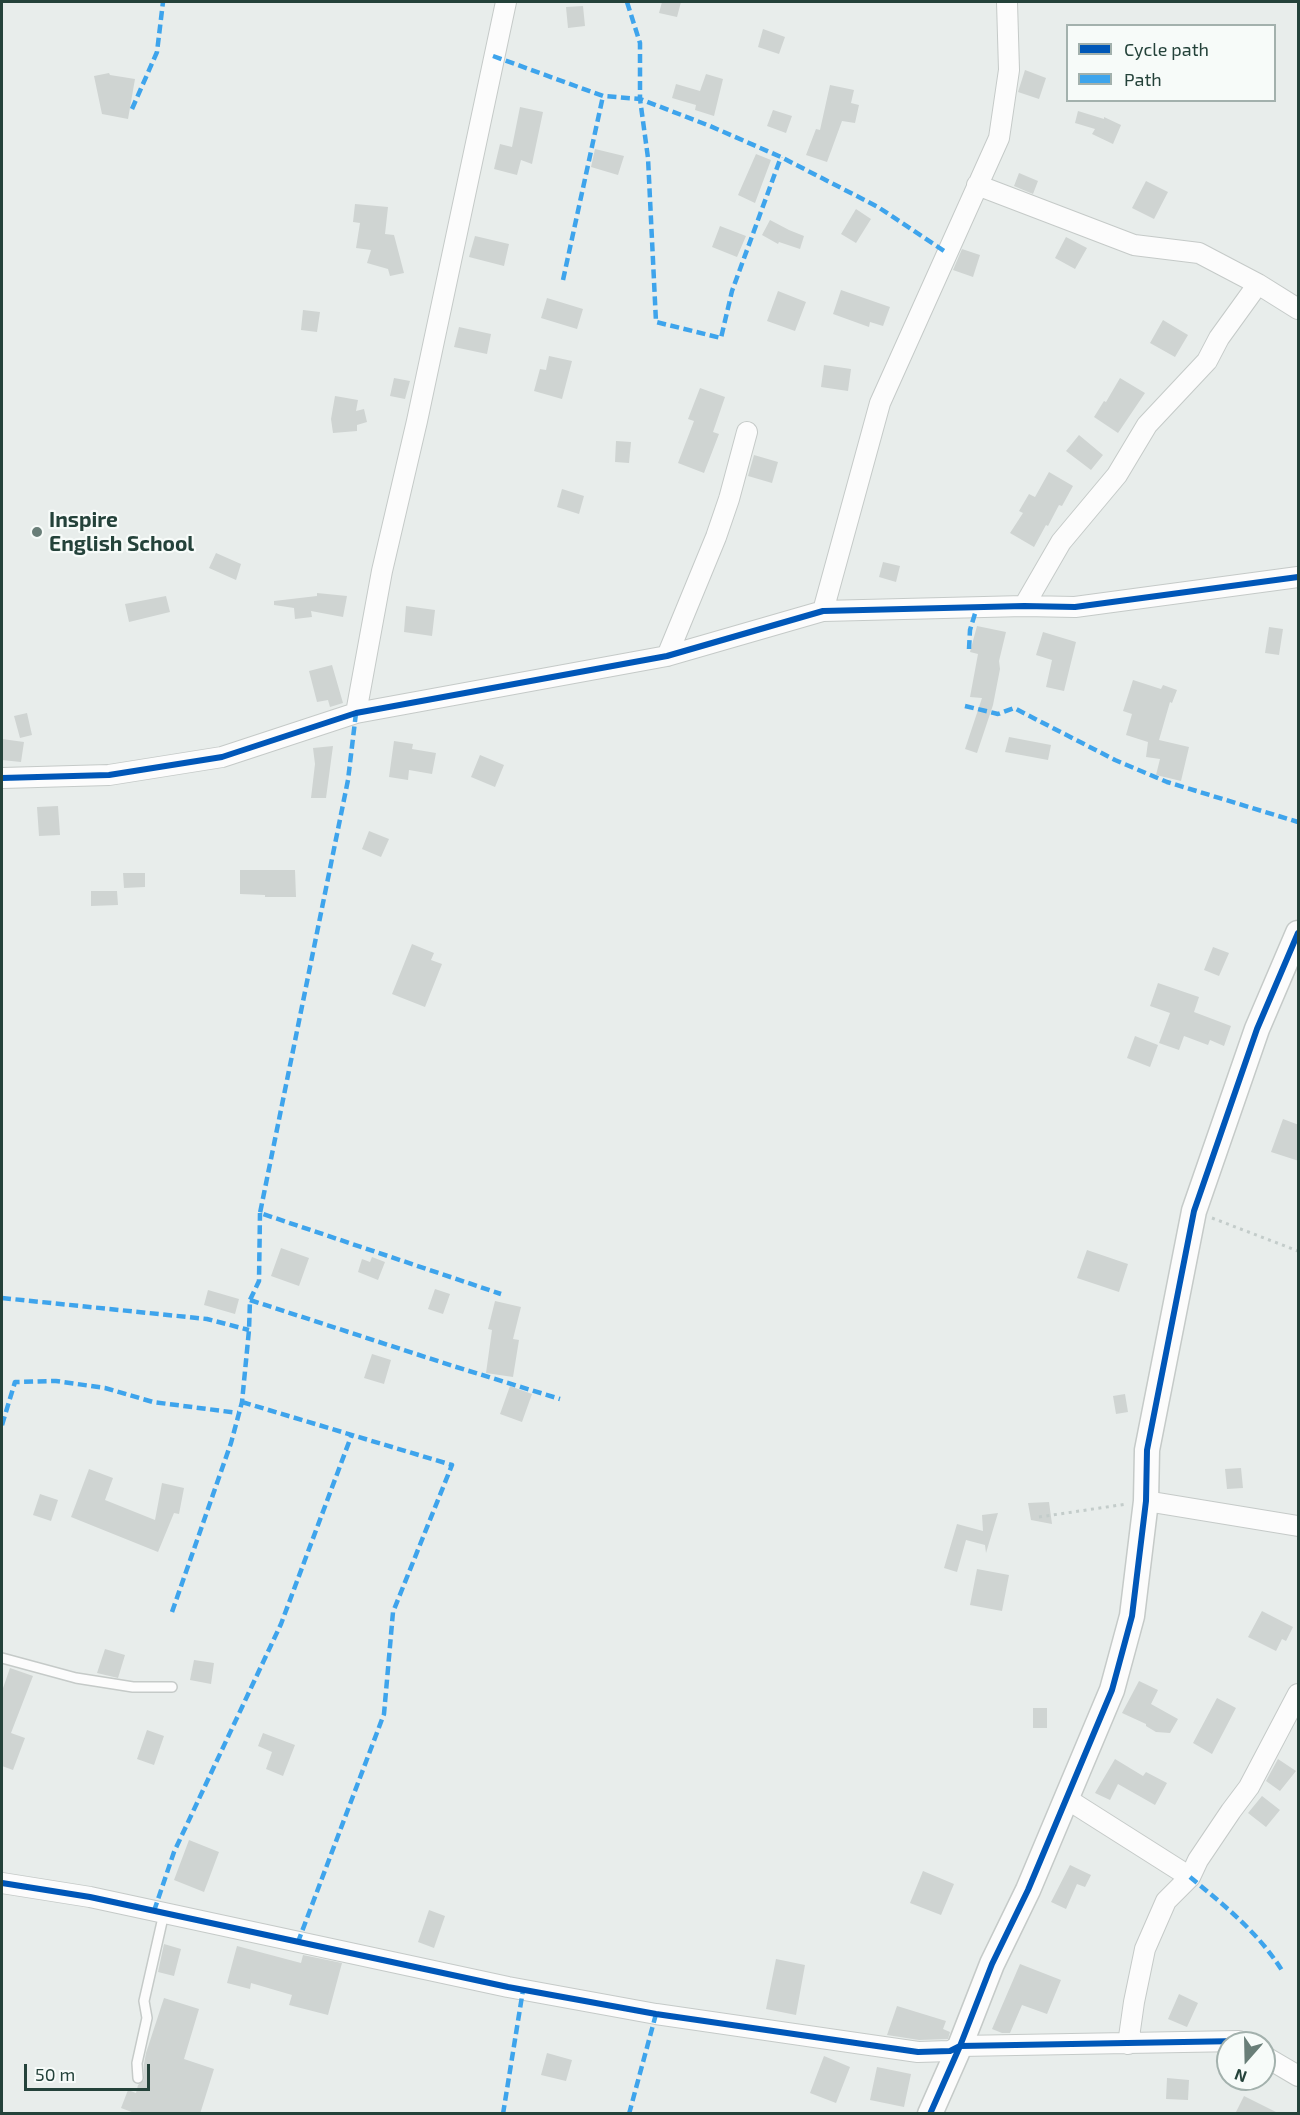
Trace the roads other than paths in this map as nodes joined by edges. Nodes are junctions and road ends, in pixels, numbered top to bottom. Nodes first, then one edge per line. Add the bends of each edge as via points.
1 (506, 2) edge
2 (1007, 2) edge
3 (977, 185) junction
4 (1258, 284) junction
5 (1299, 309) edge
6 (747, 432) dead end
7 (1299, 577) edge
8 (1024, 606) junction
9 (823, 611) junction
10 (667, 656) junction
11 (356, 713) junction
12 (2, 778) edge
13 (1299, 933) edge
14 (1146, 1501) junction
15 (1299, 1526) edge
16 (2, 1658) edge
17 (172, 1687) dead end
18 (1299, 1694) edge
19 (1067, 1799) junction
20 (1190, 1877) junction
21 (2, 1883) edge
22 (164, 1913) junction
23 (1216, 2042) edge
24 (1128, 2044) junction
25 (960, 2046) junction
26 (1276, 2063) edge
27 (1299, 2076) edge
28 (138, 2078) dead end
29 (930, 2114) edge

1 - 11 street via 382,571
2 - 3 street via 1009,70 999,138
3 - 4 street via 1134,245 1199,253
3 - 9 street via 880,403
4 - 5 street
4 - 8 street via 1207,361 1147,425 1117,475 1061,542
6 - 10 street via 716,537
7 - 8 street via 1075,607
8 - 9 street
9 - 10 street
10 - 11 street
11 - 12 street via 222,757 109,775
13 - 14 street via 1257,1029 1194,1211 1148,1450
14 - 15 street
14 - 19 street via 1132,1616 1112,1690
16 - 17 lane via 76,1678 132,1687
18 - 20 street via 1249,1787
19 - 20 street
19 - 25 street via 992,1964
20 - 24 street via 1166,1901 1145,1949
21 - 22 street
22 - 25 street via 508,1987 656,2014 918,2052 950,2051
22 - 28 lane via 144,2001 147,2018 137,2064
23 - 24 street
24 - 25 street
25 - 29 street
26 - 27 street

